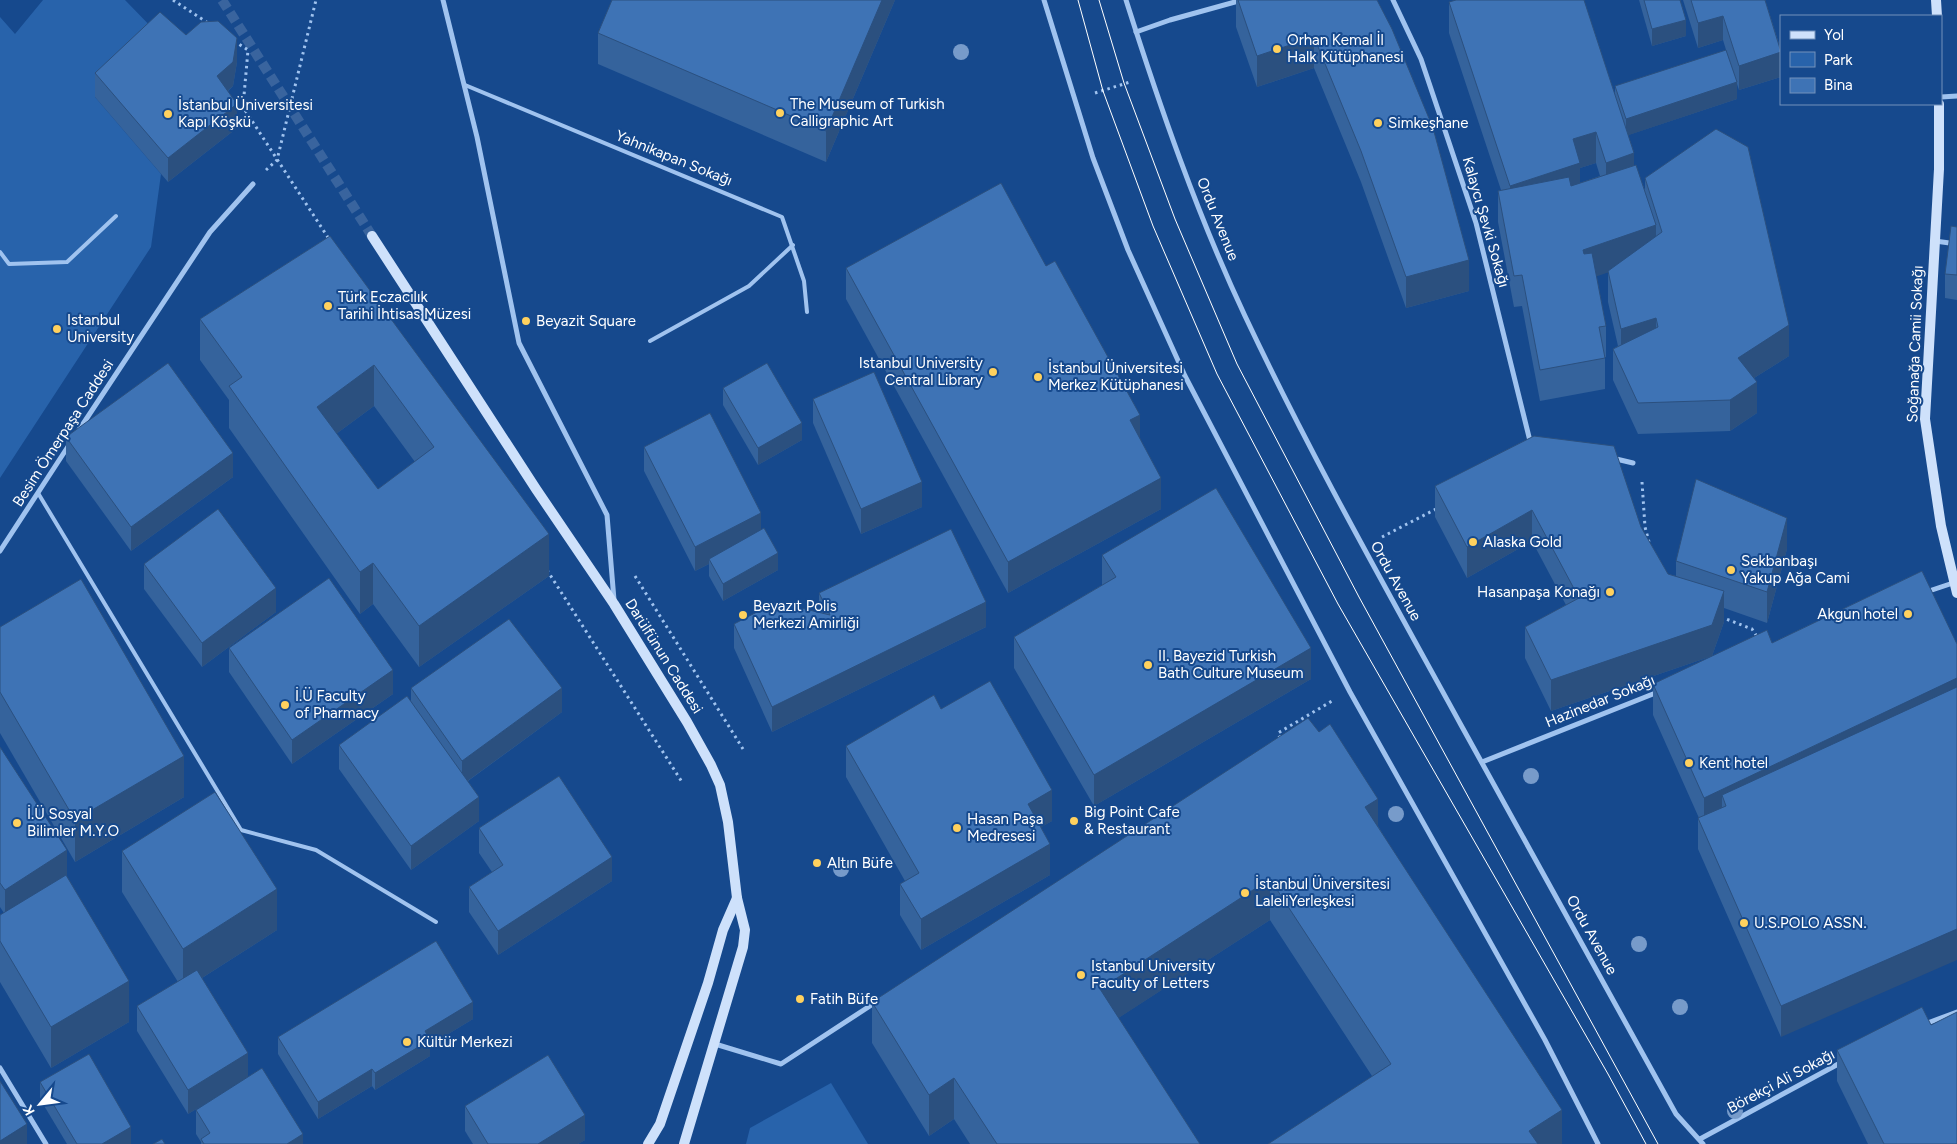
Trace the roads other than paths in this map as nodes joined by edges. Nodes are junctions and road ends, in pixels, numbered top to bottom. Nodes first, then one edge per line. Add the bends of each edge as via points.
1 (443, 0) edge
2 (1044, 0) edge
3 (1126, 0) edge
4 (1242, 0) edge
5 (1392, 0) edge
6 (1936, 0) edge
7 (1937, 15) edge
8 (1136, 32) junction
9 (465, 85) junction
10 (1957, 96) edge
11 (1942, 97) edge
12 (1939, 105) edge
13 (253, 184) road end
14 (116, 216) dead end
15 (372, 236) tunnel mouth
16 (1935, 241) junction
17 (1957, 244) edge
18 (792, 245) junction
19 (0, 252) edge
20 (807, 312) dead end
21 (650, 341) dead end
22 (1532, 449) edge
23 (1607, 458) edge
24 (1633, 463) road end
25 (38, 493) junction
26 (0, 551) edge
27 (1955, 588) edge
28 (1917, 594) edge
29 (614, 604) junction
30 (1666, 688) edge
31 (1482, 762) junction
32 (737, 898) junction
33 (436, 922) dead end
34 (879, 1000) edge
35 (1957, 1012) edge
36 (1920, 1025) edge
37 (715, 1044) junction
38 (1845, 1061) edge
39 (0, 1068) edge
40 (1702, 1141) edge
41 (46, 1144) edge
42 (648, 1144) edge
43 (684, 1144) edge
44 (1598, 1144) edge

1 - 9 street
2 - 44 street via 1073,101 1128,250 1185,376 1350,692 1544,1040
3 - 8 street, Ordu Avenue
4 - 8 street
5 - 22 street, Kalaycı Şevki Sokağı via 1421,59 1476,224
6 - 7 main road
8 - 31 street, Ordu Avenue via 1197,204 1244,313 1363,547
9 - 18 lane, Yahnikapan Sokağı via 782,217
9 - 29 street via 519,343 607,515
10 - 11 street
12 - 16 main road, Soğanağa Camii Sokağı
13 - 25 street, Besim Ömerpaşa Caddesi via 210,232
14 - 19 lane via 67,262 10,264
15 - 29 main road, Darülfünun Caddesi
16 - 17 street
16 - 27 main road, Soğanağa Camii Sokağı via 1925,419 1941,526
18 - 20 lane, Yahnikapan Sokağı via 804,280
18 - 21 lane via 749,286
23 - 24 street
25 - 26 street, Besim Ömerpaşa Caddesi
25 - 33 lane via 241,830 316,850
27 - 28 street
29 - 32 main road, Darülfünun Caddesi via 712,765 728,822
30 - 31 street, Hazinedar Sokağı
31 - 40 street, Ordu Avenue via 1676,1114
32 - 37 main road, Darülfünun Caddesi via 745,930 743,946
32 - 42 main road via 723,930 660,1124
34 - 37 street via 781,1064
35 - 36 street
37 - 43 main road, Darülfünun Caddesi
38 - 40 street, Börekçi Ali Sokağı
39 - 41 street

